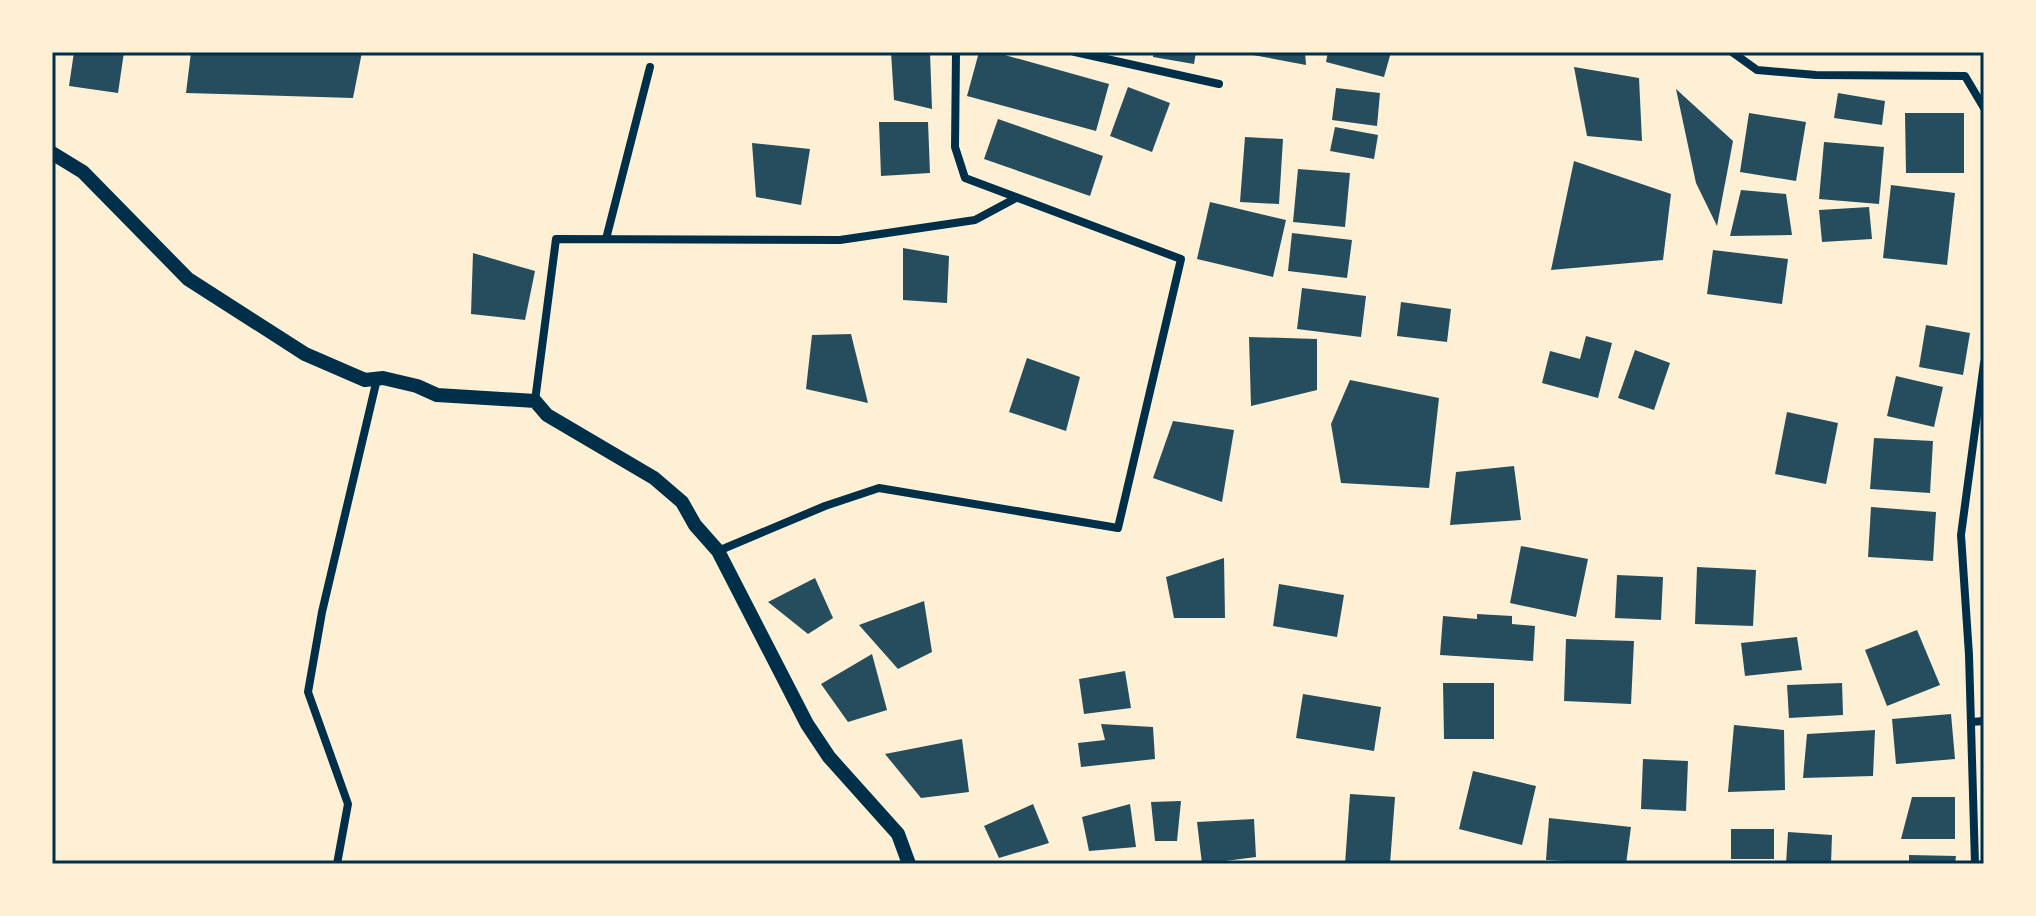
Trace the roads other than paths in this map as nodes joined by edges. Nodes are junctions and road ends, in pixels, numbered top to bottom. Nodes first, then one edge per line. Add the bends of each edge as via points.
1 (956, 52) edge
2 (1075, 52) edge
3 (1732, 52) edge
4 (650, 67) dead end
5 (1219, 84) dead end
6 (1984, 108) edge
7 (52, 153) edge
8 (1016, 198) junction
9 (606, 239) junction
10 (1984, 363) edge
11 (377, 379) junction
12 (535, 401) junction
13 (718, 551) junction
14 (1984, 721) edge
15 (1971, 722) junction
16 (337, 864) edge
17 (909, 864) edge
18 (1975, 864) edge

1 - 8 street via 955,147 965,178
2 - 5 street
3 - 6 street via 1757,70 1965,76
4 - 9 street
7 - 11 street via 83,172 188,279 305,354 365,380
8 - 9 street via 975,220 840,240
8 - 13 street via 1181,259 1118,528 879,488
9 - 12 street via 556,239
10 - 15 street via 1961,535
11 - 12 street via 437,395
11 - 16 street via 308,692 348,804
12 - 13 street via 547,415 654,478 682,502
13 - 17 street via 807,724 829,757 898,834
14 - 15 street
15 - 18 street

